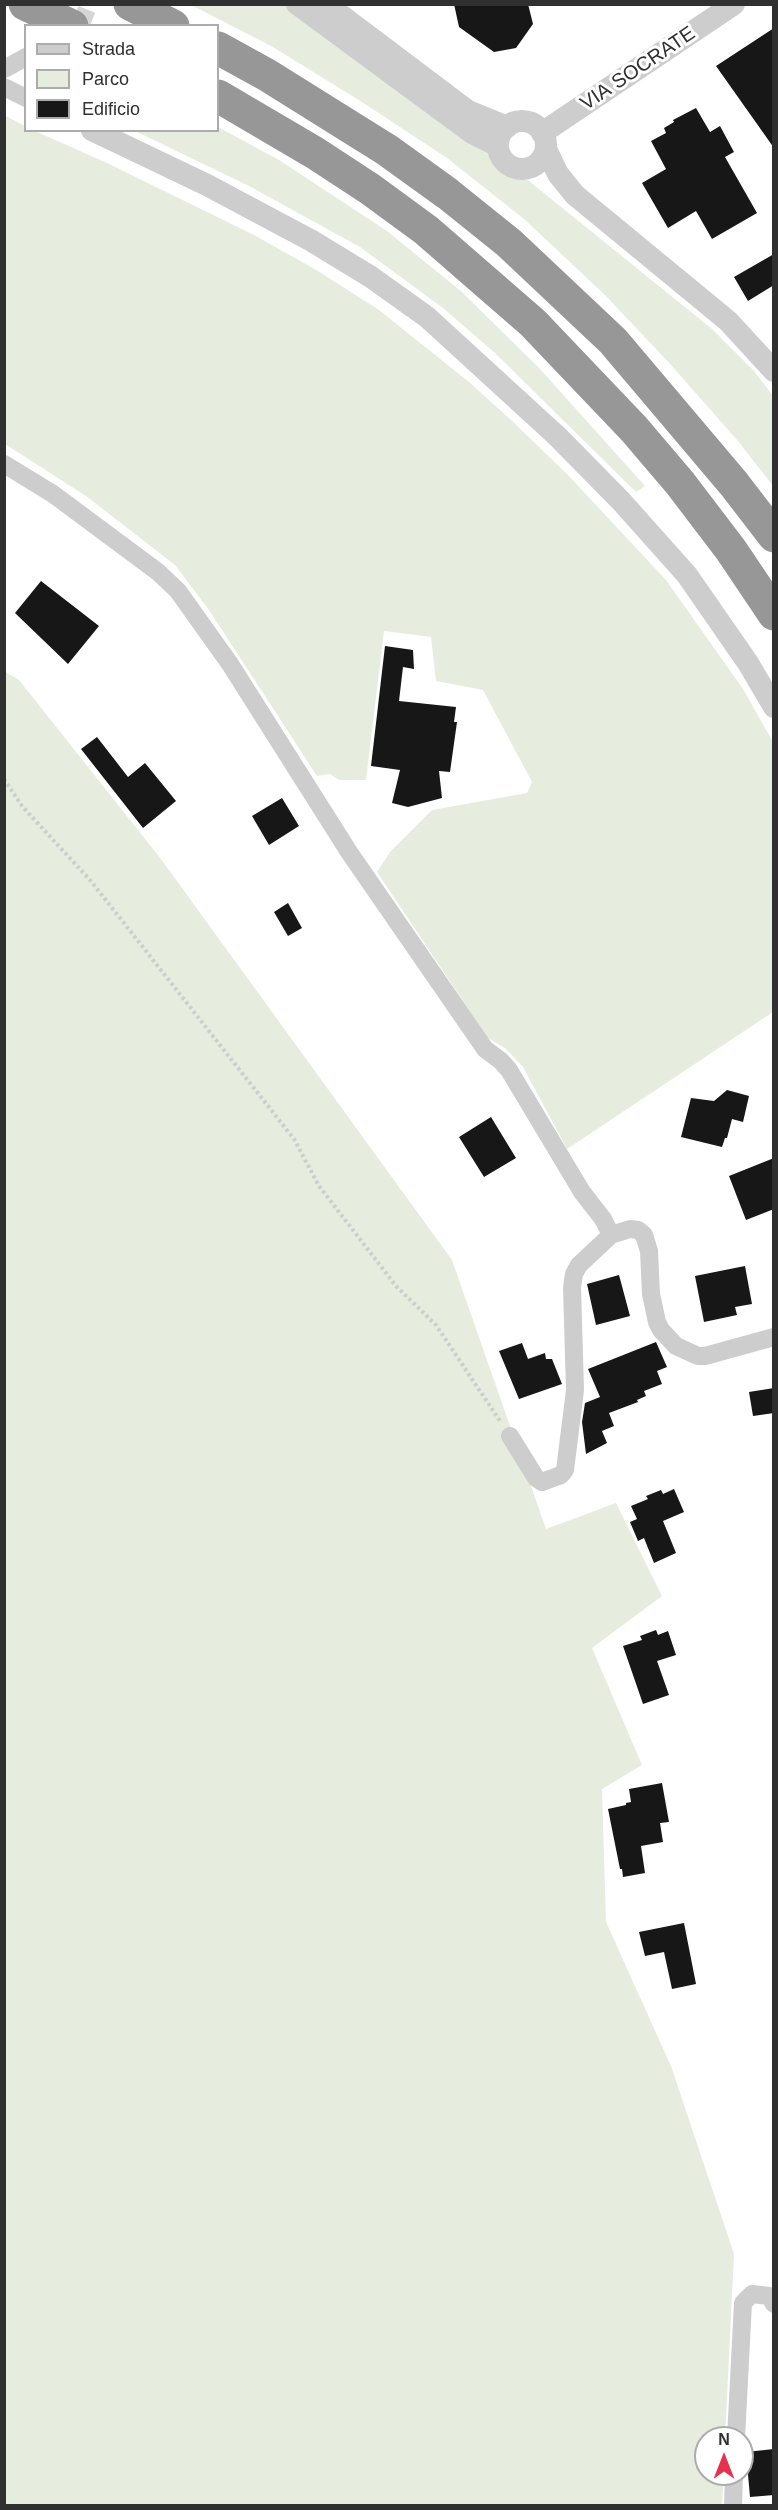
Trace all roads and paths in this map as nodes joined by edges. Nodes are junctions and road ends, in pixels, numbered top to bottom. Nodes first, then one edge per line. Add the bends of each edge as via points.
1 (130, 4) edge
2 (297, 4) edge
3 (326, 4) edge
4 (734, 4) edge
5 (29, 6) edge
6 (68, 24) edge
7 (169, 24) edge
8 (219, 49) edge
9 (24, 58) edge
10 (4, 69) edge
11 (5, 87) edge
12 (24, 92) edge
13 (24, 97) edge
14 (219, 97) edge
15 (96, 132) edge
16 (502, 136) junction
17 (544, 141) junction
18 (774, 371) edge
19 (4, 464) edge
20 (774, 536) edge
21 (774, 614) edge
22 (774, 707) edge
23 (4, 779) edge
24 (611, 1234) junction
25 (774, 1337) edge
26 (510, 1436) joint
27 (774, 2304) edge
28 (737, 2426) edge
29 (734, 2486) edge
30 (733, 2505) edge

1 - 7 highway
2 - 16 street via 472,133
3 - 16 street
4 - 17 street, VIA SOCRATE
5 - 6 highway
8 - 20 highway via 378,144 509,243 613,341 735,484
9 - 10 street
11 - 12 street
11 - 13 street
14 - 21 highway via 370,189 426,230 533,323 680,483
15 - 22 street via 312,241 427,317 565,444 687,575
16 - 17 street via 521,121 530,123
16 - 17 street via 504,161 523,170 538,163
17 - 18 street via 558,174 575,195 728,321
19 - 24 street via 53,494 178,591 230,664 349,852 485,1049 509,1070
23 - 26 path via 22,806 90,880 294,1139 319,1186 396,1286 436,1325
24 - 25 street via 630,1230 644,1234 657,1322 676,1346 705,1356
24 - 26 street via 574,1274 575,1390 565,1470 542,1482
27 - 28 street via 769,2296 752,2294 743,2303
29 - 30 street

